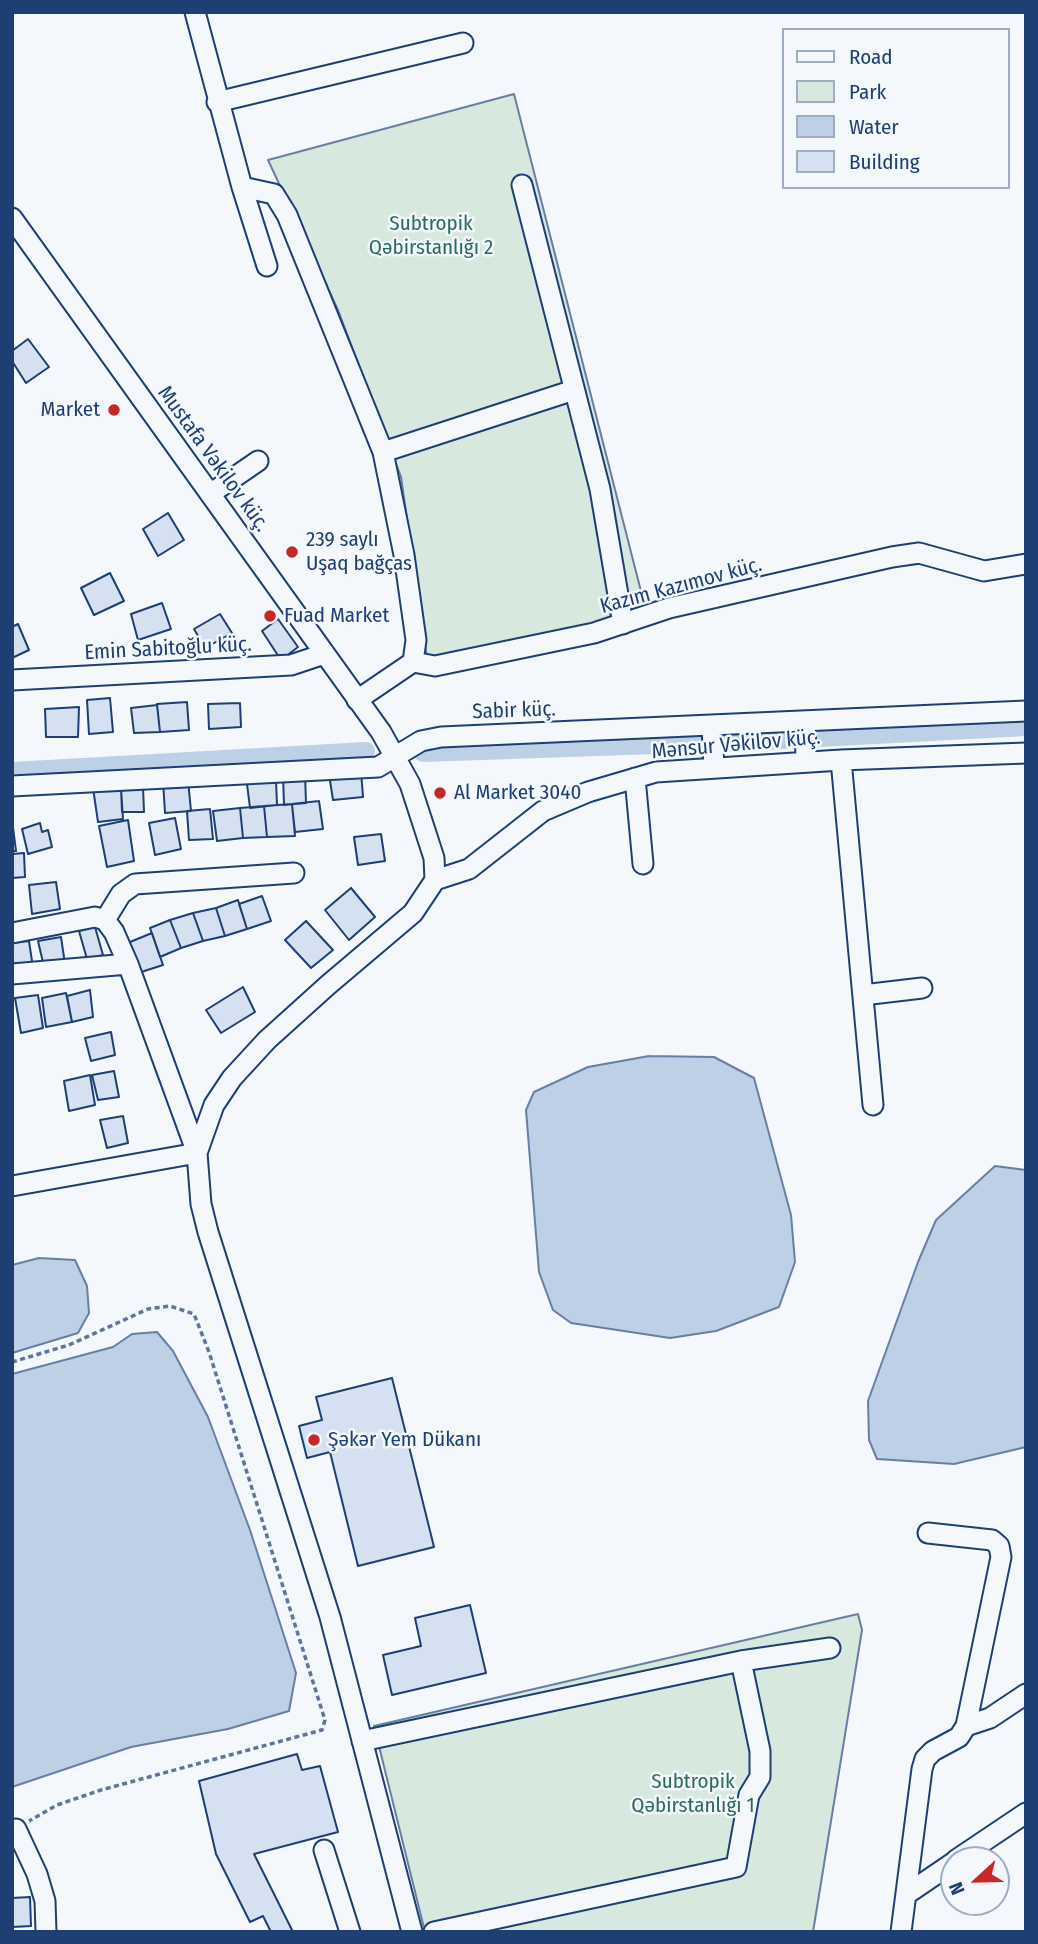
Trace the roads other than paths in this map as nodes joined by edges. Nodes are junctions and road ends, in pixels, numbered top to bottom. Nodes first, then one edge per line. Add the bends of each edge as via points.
1 (195, 12) edge
2 (463, 43) dead end
3 (217, 102) junction
4 (522, 185) dead end
5 (242, 187) junction
6 (12, 218) edge
7 (267, 266) dead end
8 (574, 390) junction
9 (383, 452) junction
10 (258, 461) dead end
11 (210, 494) junction
12 (1026, 564) edge
13 (623, 624) junction
14 (324, 654) junction
15 (413, 662) junction
16 (12, 680) edge
17 (358, 700) junction
18 (1026, 711) edge
19 (805, 722) junction
20 (712, 727) junction
21 (397, 757) junction
22 (1025, 759) edge
23 (841, 760) junction
24 (806, 762) junction
25 (714, 768) junction
26 (635, 778) junction
27 (12, 786) edge
28 (643, 864) dead end
29 (294, 873) dead end
30 (435, 880) junction
31 (105, 920) junction
32 (12, 933) edge
33 (128, 964) junction
34 (12, 974) edge
35 (922, 988) dead end
36 (863, 995) junction
37 (873, 1105) dead end
38 (197, 1153) junction
39 (12, 1186) edge
40 (928, 1533) dead end
41 (830, 1648) dead end
42 (741, 1661) junction
43 (1026, 1693) edge
44 (966, 1726) junction
45 (362, 1741) junction
46 (1026, 1813) edge
47 (16, 1829) road end
48 (977, 1846) edge
49 (324, 1850) dead end
50 (940, 1871) edge
51 (907, 1894) junction
52 (46, 1932) edge
53 (351, 1932) edge
54 (412, 1932) edge
55 (434, 1932) edge
56 (901, 1932) edge

1 - 3 street
2 - 3 street
3 - 5 street
4 - 8 street
5 - 7 street
5 - 9 street via 274,194 287,215
6 - 11 street, Mustafa Vəkilov küç.
8 - 9 street
8 - 13 street via 600,489
9 - 15 street via 406,567 416,640
10 - 11 street
11 - 14 street, Mustafa Vəkilov küç.
12 - 13 street, Kazım Kazımov küç. via 984,571 919,553 669,608
13 - 15 street, Kazım Kazımov küç. via 435,666
14 - 16 street, Emin Sabitoğlu küç. via 291,665
14 - 17 street, Mustafa Vəkilov küç.
15 - 17 street
17 - 21 street, Mustafa Vəkilov küç.
18 - 19 street, Sabir küç.
19 - 20 street, Sabir küç.
19 - 24 street
20 - 21 street, Sabir küç. via 441,737 421,741
20 - 25 street
21 - 27 street, Sabir küç. via 365,768
21 - 30 street, Mustafa Vəkilov küç. via 429,838
22 - 23 street, Mənsur Vəkilov küç.
23 - 24 street, Mənsur Vəkilov küç.
23 - 36 street
24 - 25 street, Mənsur Vəkilov küç.
25 - 26 street, Mənsur Vəkilov küç.
26 - 28 street
26 - 30 street, Mənsur Vəkilov küç. via 544,811 469,869
29 - 31 street via 135,884 121,894
30 - 38 street via 413,913 246,1061 214,1105
31 - 32 street via 86,918
31 - 33 street
33 - 34 street
33 - 38 street
35 - 36 street
36 - 37 street
38 - 39 street
38 - 45 street via 208,1233 330,1617
40 - 44 street via 992,1539 999,1546 1001,1558
41 - 42 street
42 - 45 street
42 - 55 street via 760,1751 760,1777 749,1795 736,1867
43 - 44 street via 980,1723
44 - 51 street via 959,1737 925,1759
45 - 54 street
46 - 48 street
47 - 52 street via 45,1901
49 - 53 street
50 - 51 street
51 - 56 street

